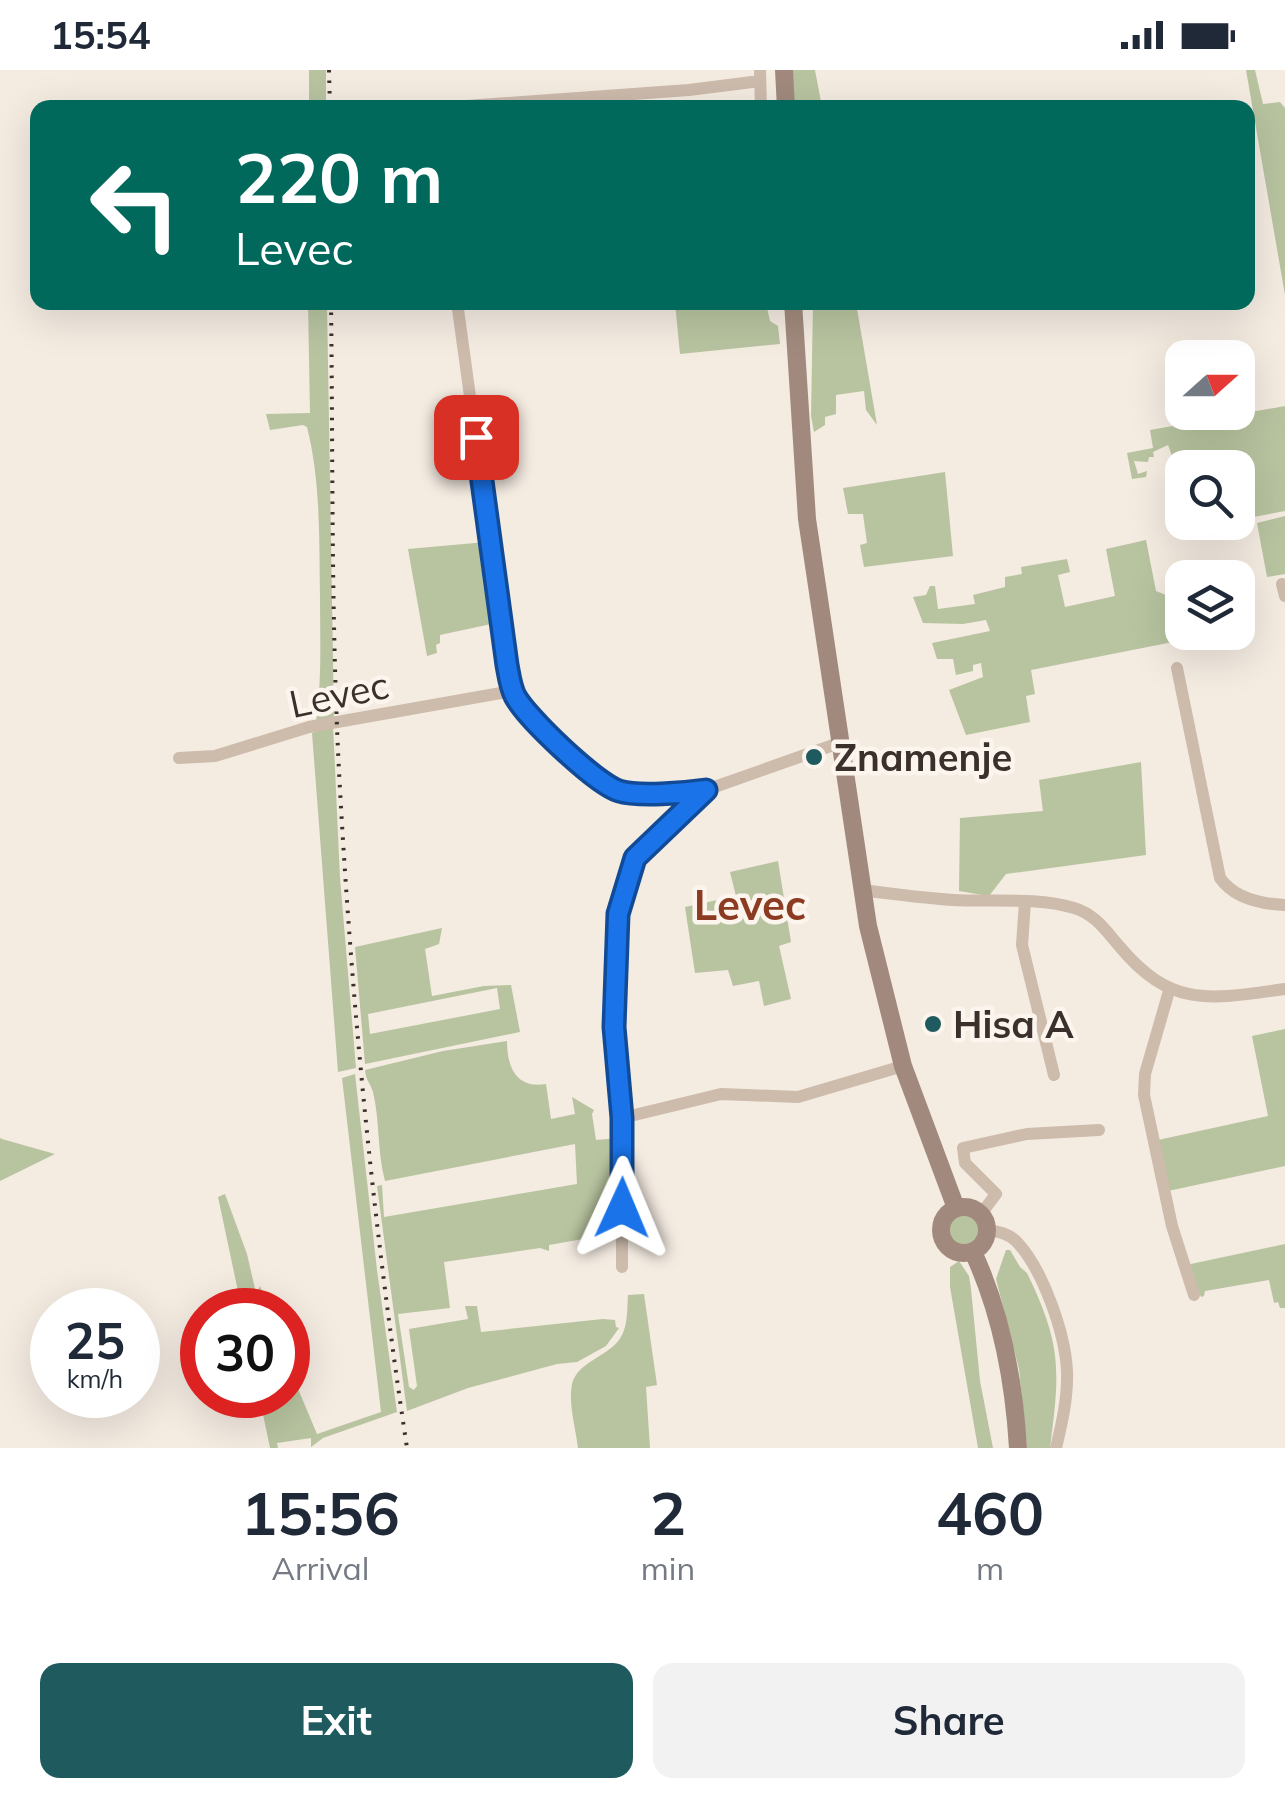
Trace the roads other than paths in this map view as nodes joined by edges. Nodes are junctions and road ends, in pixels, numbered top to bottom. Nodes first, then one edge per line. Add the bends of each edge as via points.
1 (784, 70) edge
2 (760, 76) edge
3 (550, 100) edge
4 (786, 100) edge
5 (459, 310) edge
6 (789, 310) edge
7 (1177, 668) dead end
8 (512, 692) junction
9 (839, 743) junction
10 (178, 758) dead end
11 (706, 790) junction
12 (862, 890) junction
13 (1025, 902) junction
14 (1285, 906) edge
15 (1285, 989) edge
16 (1169, 991) junction
17 (903, 1066) junction
18 (1054, 1076) dead end
19 (622, 1118) junction
20 (1099, 1130) dead end
21 (956, 1208) junction
22 (984, 1222) junction
23 (973, 1252) junction
24 (622, 1267) dead end
25 (1194, 1295) dead end
26 (1018, 1448) edge
27 (1056, 1448) edge

1 - 4 main road
2 - 3 street via 689,90
5 - 8 street
6 - 9 main road
7 - 14 street via 1220,878 1238,894
8 - 10 street, Levec via 308,727 215,756
8 - 11 street via 558,744 617,791
9 - 11 street
9 - 12 main road
11 - 19 street via 635,858 618,914 614,1027
12 - 13 street
12 - 17 main road
13 - 16 street via 1053,902 1095,918 1138,969
13 - 18 street via 1022,944
15 - 16 street via 1240,995
16 - 25 street via 1144,1095
17 - 19 street via 798,1097 721,1094
17 - 21 main road
19 - 24 street
20 - 22 street via 1027,1134 963,1148 965,1163 996,1194
21 - 22 main road via 965,1206
21 - 23 main road via 943,1220 942,1238 955,1252
22 - 23 main road
22 - 27 street via 1016,1240 1060,1331 1068,1374
23 - 26 main road via 1001,1332

